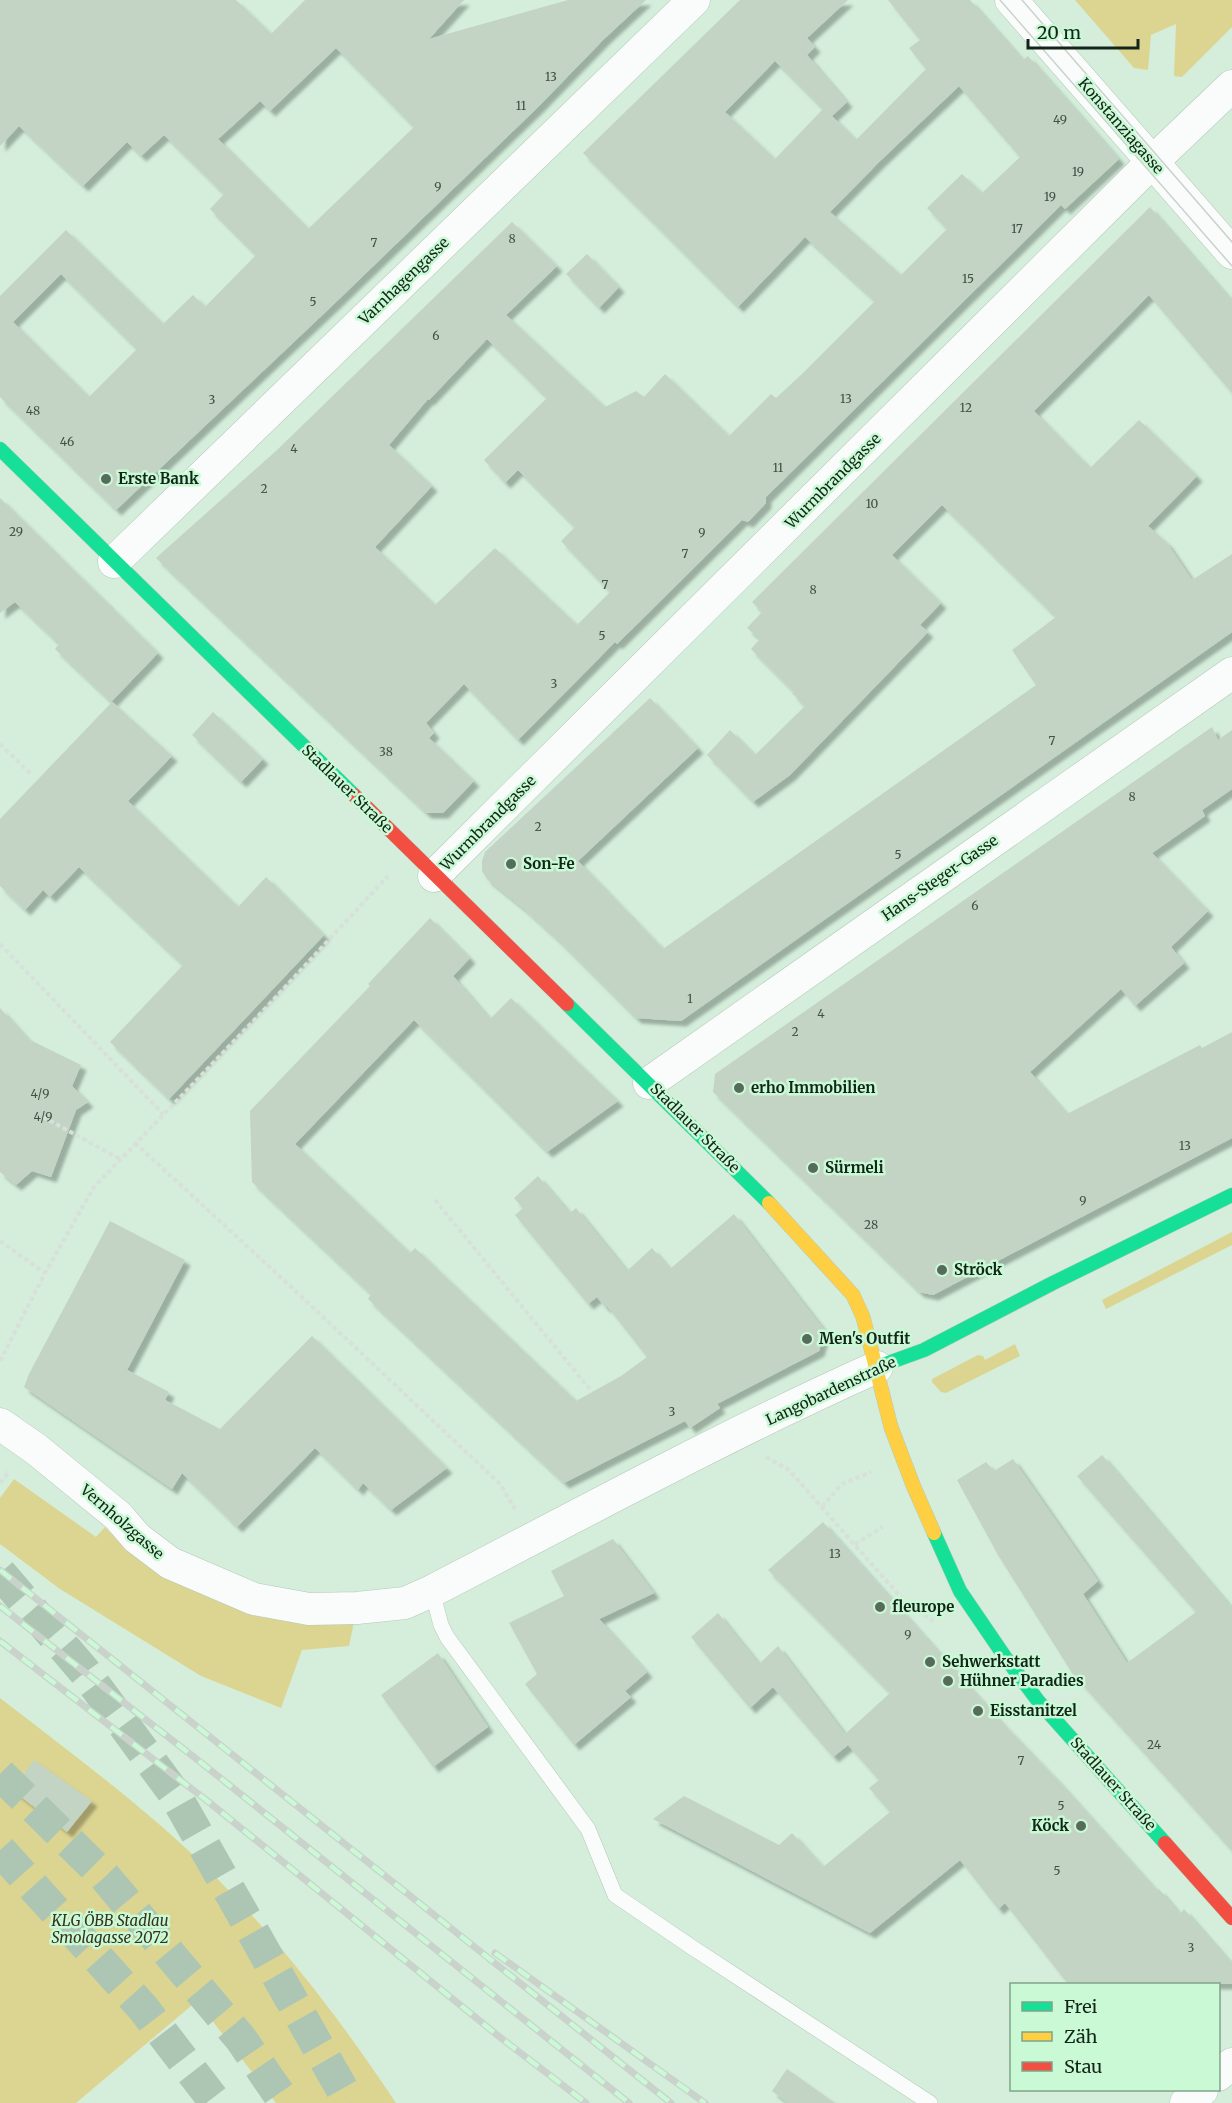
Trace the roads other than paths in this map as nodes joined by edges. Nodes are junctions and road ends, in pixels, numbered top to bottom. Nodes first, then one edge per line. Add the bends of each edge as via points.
1 (694, 0) edge
2 (1011, 0) edge
3 (1232, 86) edge
4 (1153, 162) junction
5 (1232, 253) edge
6 (0, 449) edge
7 (114, 562) junction
8 (1232, 673) edge
9 (434, 876) junction
10 (649, 1083) junction
11 (1232, 1195) edge
12 (877, 1367) junction
13 (0, 1424) edge
14 (432, 1591) junction
15 (1232, 1918) edge
16 (1232, 2064) edge
17 (1220, 2073) edge
18 (1201, 2091) edge
19 (930, 2103) edge
20 (1186, 2103) edge

1 - 7 street, Varnhagengasse
2 - 4 street, Konstanziagasse
3 - 4 street, Wurmbrandgasse
4 - 5 street, Konstanziagasse
4 - 9 street, Wurmbrandgasse
6 - 7 street, Stadlauer Straße
7 - 9 street, Stadlauer Straße
8 - 10 street, Hans-Steger-Gasse
9 - 10 street, Stadlauer Straße
10 - 12 street, Stadlauer Straße via 749,1182 853,1294
11 - 12 street, Langobardenstraße via 924,1350
12 - 14 street, Langobardenstraße
12 - 15 street, Stadlauer Straße via 891,1427 960,1591 1039,1702
13 - 14 street, Vernholzgasse via 118,1516 137,1538 170,1563 254,1599 309,1609 357,1608 405,1603
14 - 19 lane via 447,1637 588,1829 615,1895
16 - 17 street
18 - 20 street

